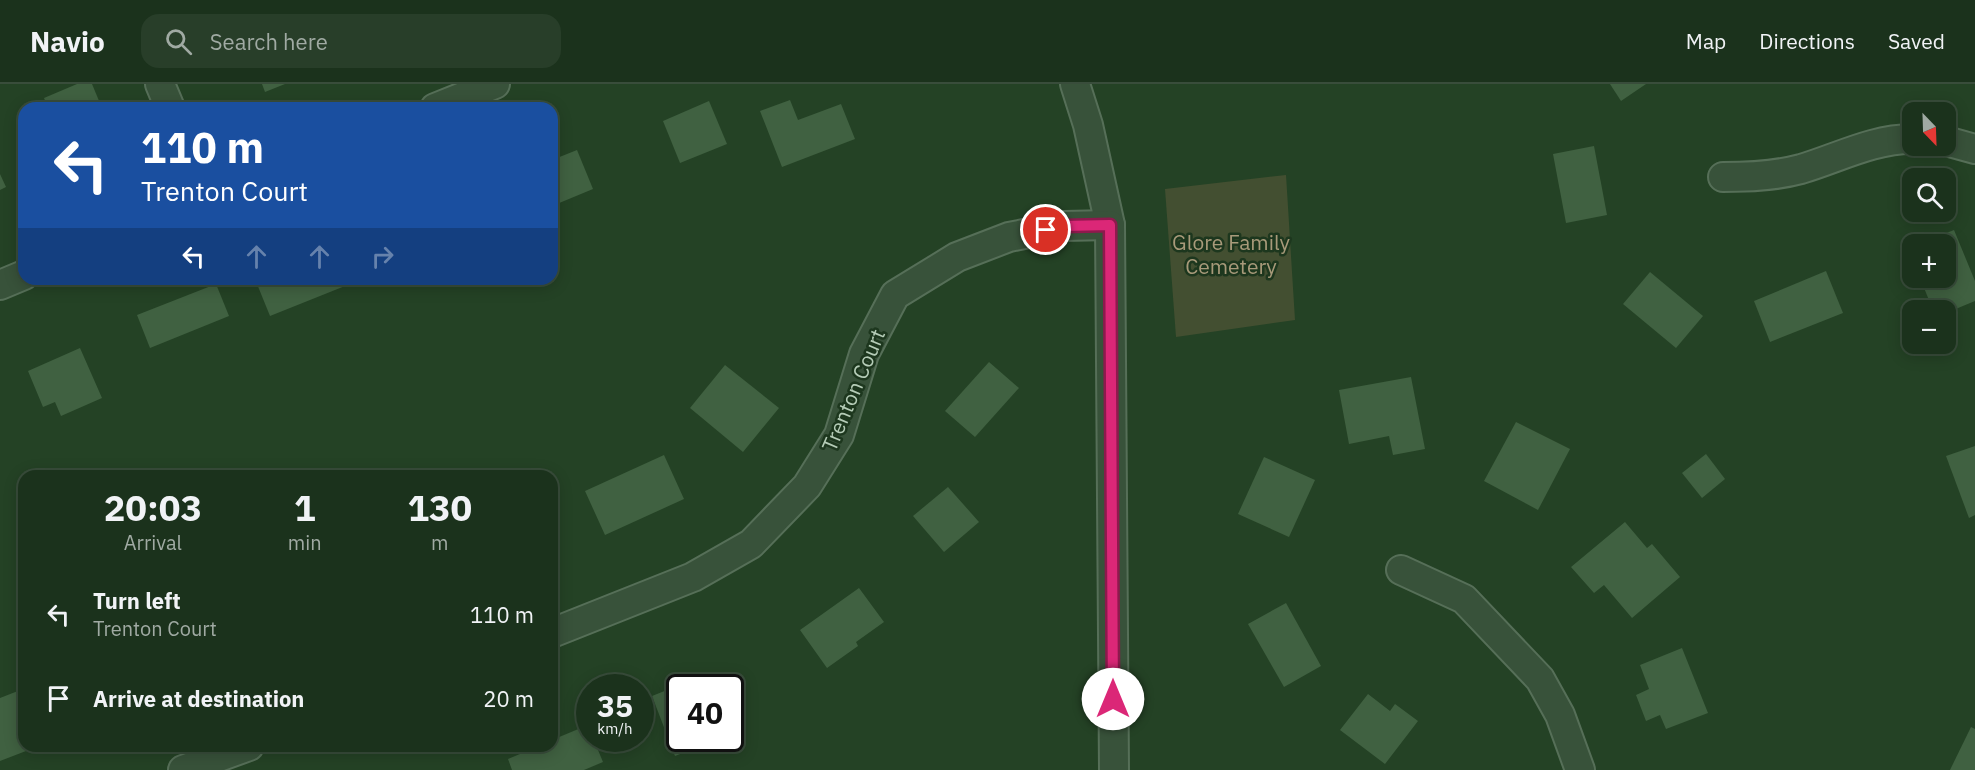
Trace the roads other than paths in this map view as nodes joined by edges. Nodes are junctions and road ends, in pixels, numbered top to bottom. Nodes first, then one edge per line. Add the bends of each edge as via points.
1 (160, 84) edge
2 (495, 84) edge
3 (1075, 84) edge
4 (168, 102) edge
5 (450, 102) edge
6 (1902, 140) edge
7 (1956, 144) edge
8 (1975, 149) edge
9 (1723, 177) dead end
10 (1110, 225) junction
11 (18, 278) edge
12 (0, 285) edge
13 (1401, 570) dead end
14 (558, 631) edge
15 (232, 752) edge
16 (183, 770) edge
17 (1114, 770) edge
18 (1580, 770) edge

1 - 4 street
2 - 5 street
3 - 10 street
6 - 9 street via 1878,143 1801,169 1758,177
7 - 8 street
10 - 14 street, Trenton Court via 1064,226 1009,237 957,258 896,295 864,354 839,435 807,486 751,544 693,578
10 - 17 street
11 - 12 street
13 - 18 street via 1464,599 1540,679 1560,715
15 - 16 street

